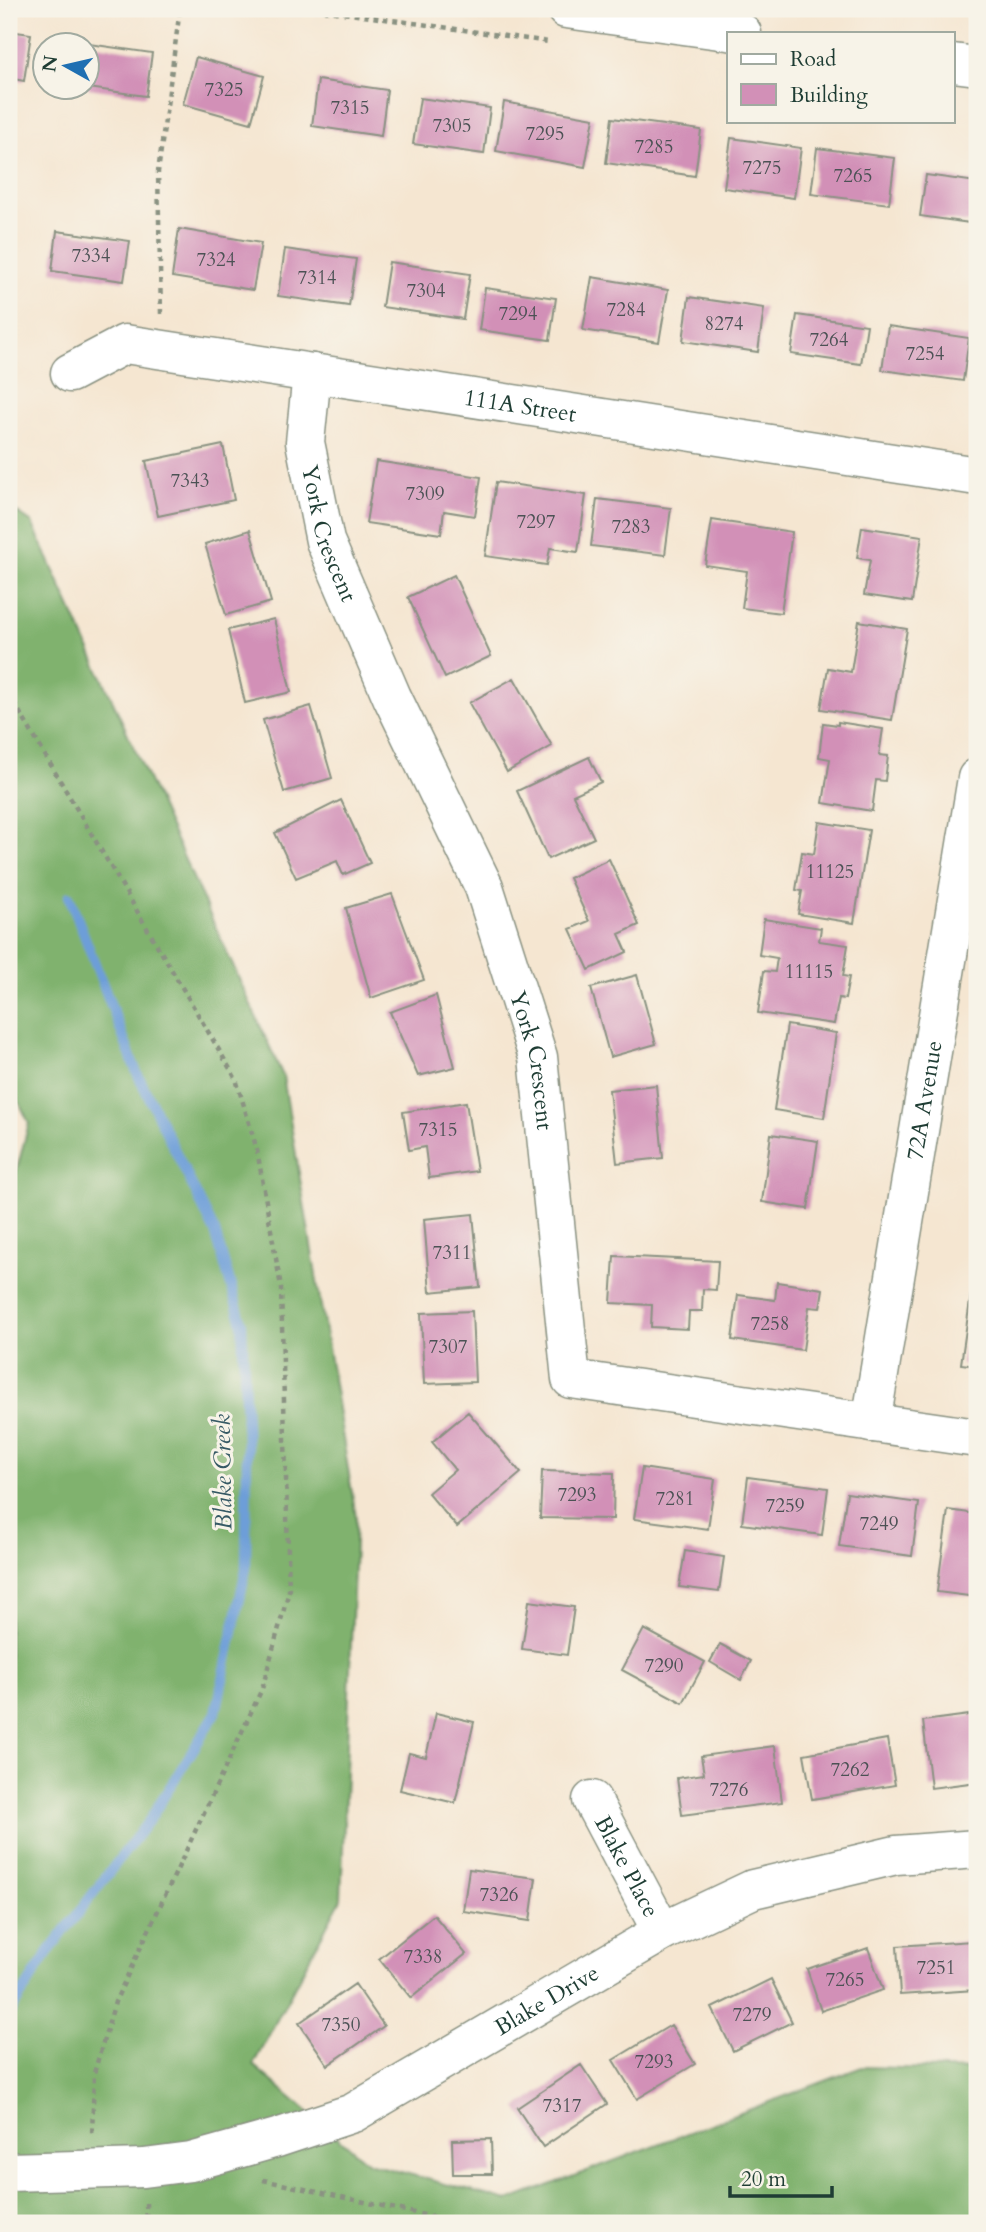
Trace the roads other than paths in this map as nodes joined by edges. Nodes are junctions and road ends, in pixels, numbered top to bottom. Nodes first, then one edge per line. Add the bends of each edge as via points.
1 (558, 25) edge
2 (727, 32) edge
3 (954, 62) edge
4 (977, 66) edge
5 (70, 373) dead end
6 (312, 373) junction
7 (977, 475) edge
8 (977, 779) edge
9 (871, 1423) junction
10 (977, 1438) edge
11 (592, 1800) dead end
12 (977, 1849) edge
13 (662, 1932) junction
14 (9, 2172) edge

1 - 2 street
3 - 4 street
5 - 6 street, 111A Street via 125,344
6 - 7 street, 111A Street
6 - 9 street, York Crescent via 305,442 325,541 484,887 538,1057 571,1379
8 - 9 street, 72A Avenue
9 - 10 street, York Crescent
11 - 13 street, Blake Place
12 - 13 street, Blake Drive via 896,1855 753,1889
13 - 14 street, Blake Drive via 353,2113 191,2162

